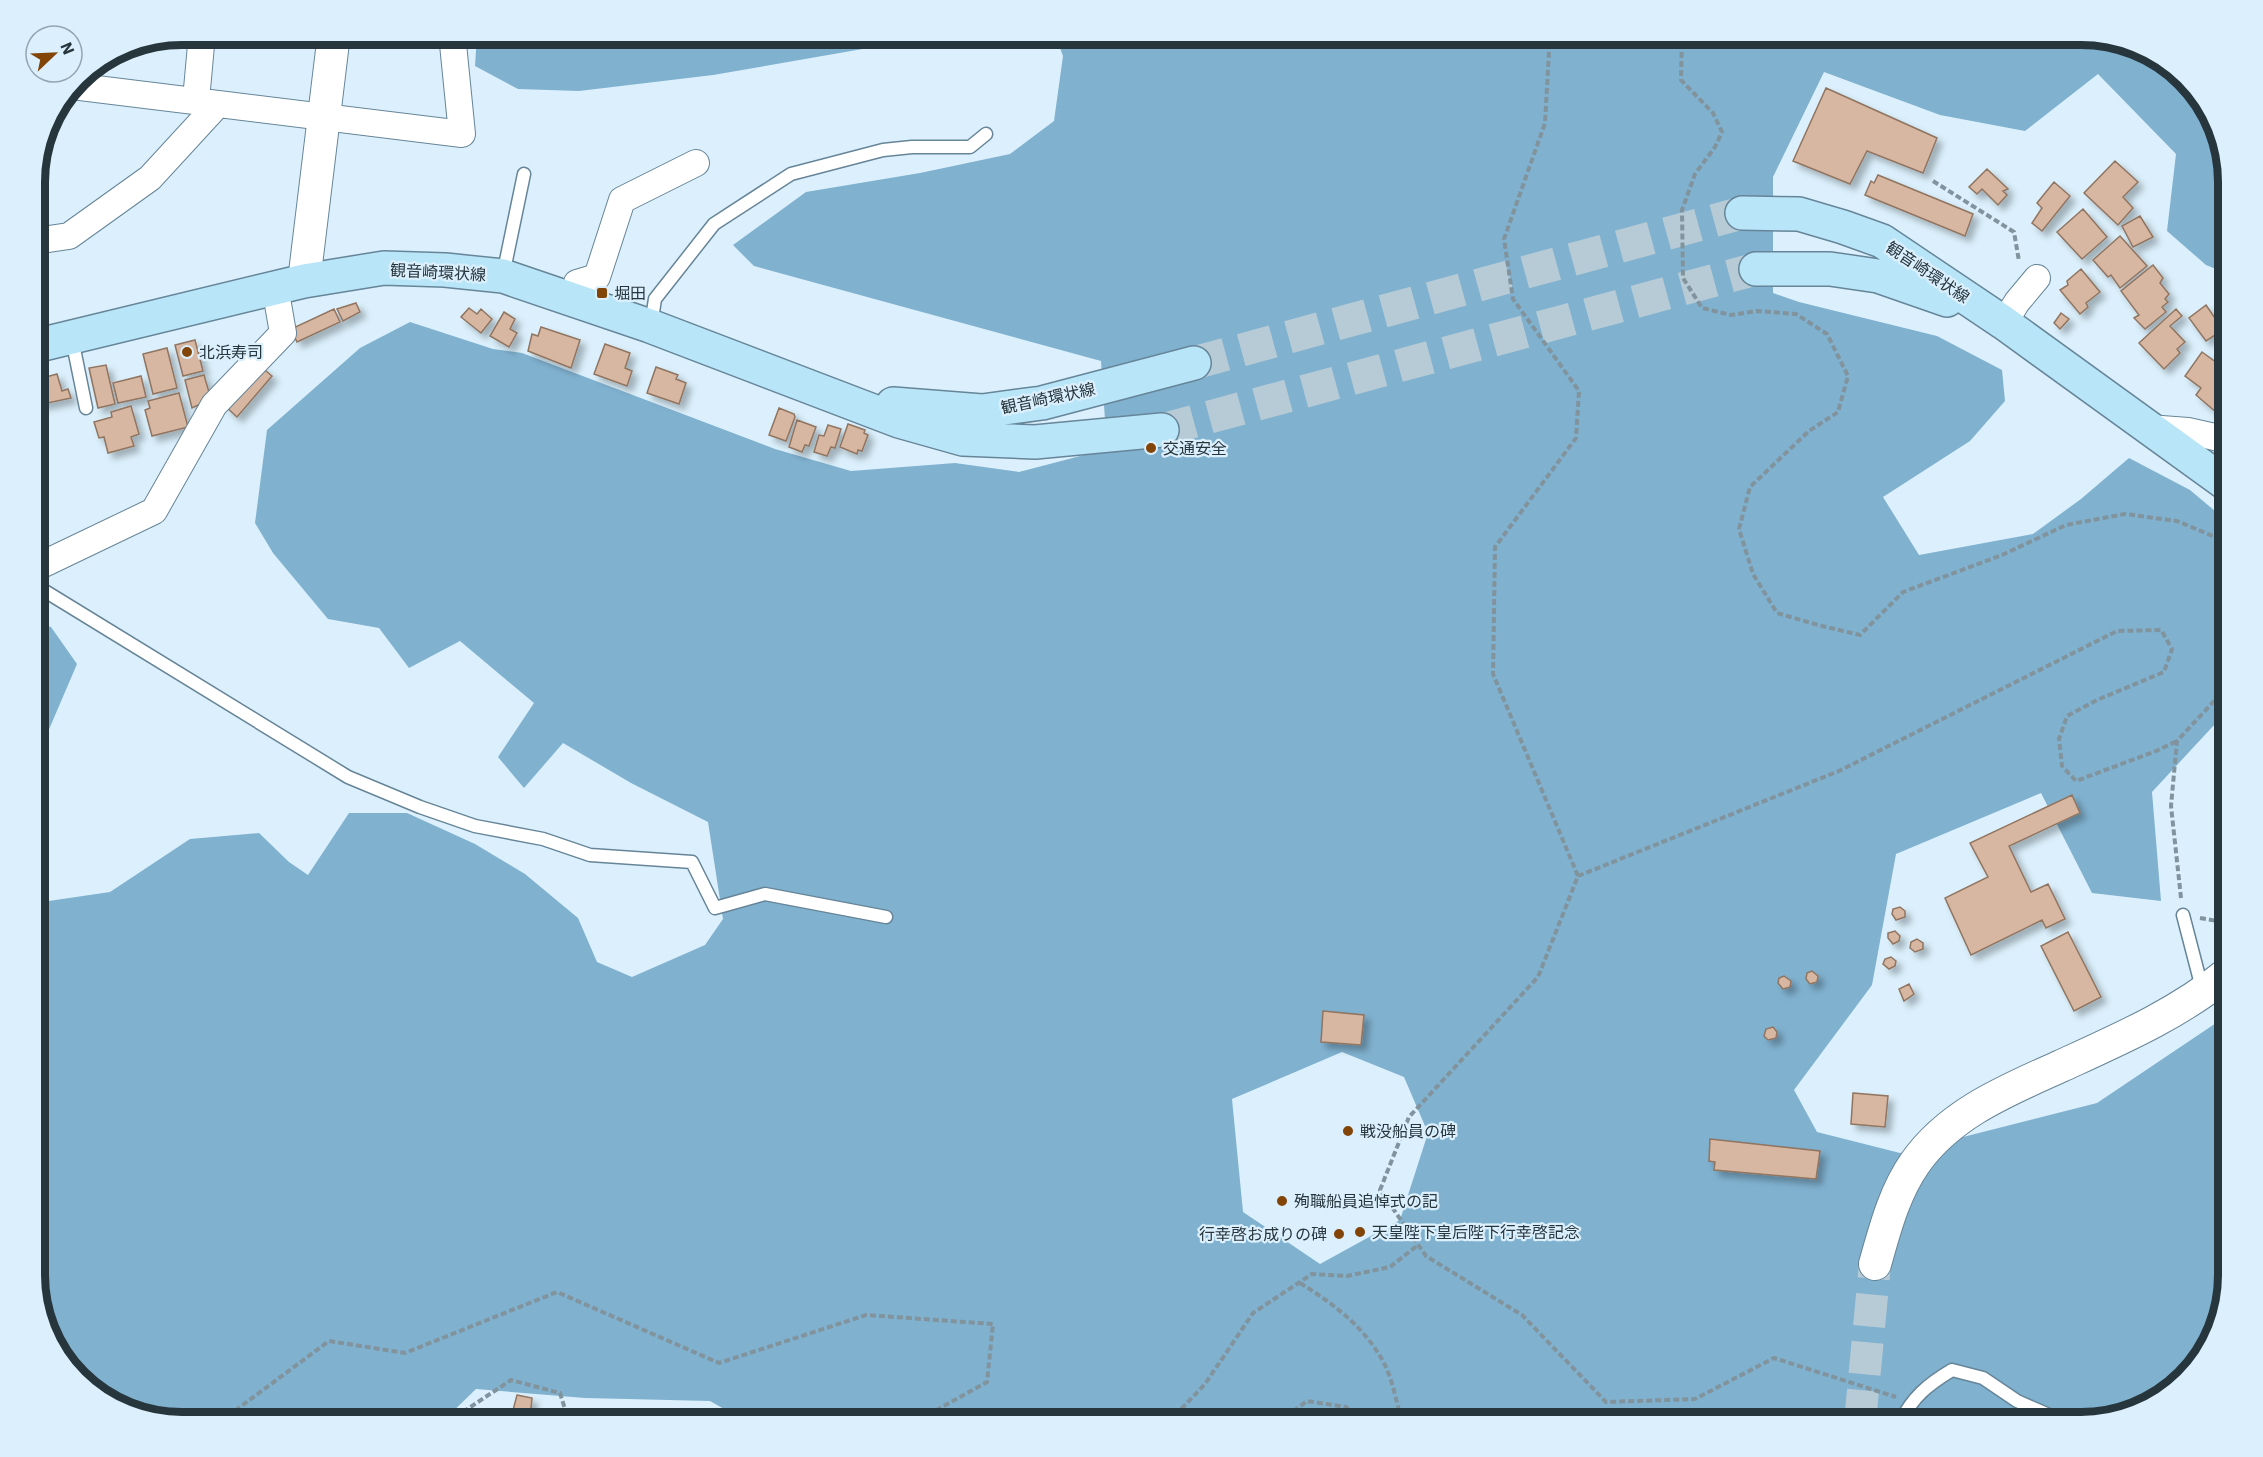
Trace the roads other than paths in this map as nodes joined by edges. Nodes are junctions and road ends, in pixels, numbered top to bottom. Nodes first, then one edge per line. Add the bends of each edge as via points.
1 (203, 45) edge
2 (333, 45) edge
3 (453, 45) edge
4 (84, 87) edge
5 (207, 102) junction
6 (323, 117) junction
7 (986, 134) dead end
8 (696, 163) dead end
9 (524, 174) dead end
10 (1742, 213) tunnel mouth
11 (45, 240) edge
12 (1756, 269) tunnel mouth
13 (503, 276) junction
14 (2037, 278) road end
15 (289, 284) junction
16 (573, 300) junction
17 (2004, 323) junction
18 (650, 326) junction
19 (71, 338) junction
20 (45, 344) edge
21 (1194, 363) tunnel mouth
22 (829, 394) junction
23 (86, 408) dead end
24 (2148, 428) junction
25 (1161, 430) tunnel mouth
26 (2218, 438) edge
27 (2218, 477) edge
28 (45, 563) edge
29 (45, 591) edge
30 (2183, 915) road end
31 (886, 917) dead end
32 (2218, 982) edge
33 (2203, 994) junction
34 (1875, 1264) tunnel mouth
35 (1906, 1412) edge
36 (2042, 1412) edge

1 - 5 street
2 - 6 street
3 - 6 street via 462,134
4 - 5 street
5 - 6 street
5 - 11 street via 150,178 69,236
6 - 15 street
7 - 18 lane via 970,147 883,150 791,174 714,224 655,299
8 - 16 street via 622,200 597,277 577,283
9 - 13 lane
10 - 17 main road, 観音崎環状線 via 1799,214 1882,241
12 - 17 main road, 観音崎環状線 via 1830,269 1878,276
13 - 15 main road, 観音崎環状線 via 384,268
13 - 16 main road, 観音崎環状線
14 - 17 street
15 - 19 main road, 観音崎環状線
15 - 28 street via 282,333 214,405 154,511
16 - 18 main road, 観音崎環状線
17 - 24 main road, 観音崎環状線
18 - 22 main road, 観音崎環状線
19 - 20 main road, 観音崎環状線
19 - 23 lane
21 - 22 main road, 観音崎環状線 via 1042,402 982,411
22 - 25 main road, 観音崎環状線 via 898,421 963,439 1035,442
24 - 26 street
24 - 27 main road, 観音崎環状線
29 - 31 lane via 348,777 420,807 475,826 543,839 590,855 692,862 715,908 765,894
30 - 33 lane
32 - 33 street
33 - 34 street via 2159,1020 2004,1092 1954,1121 1914,1163 1890,1210
35 - 36 lane via 1933,1381 1952,1370 1983,1378

